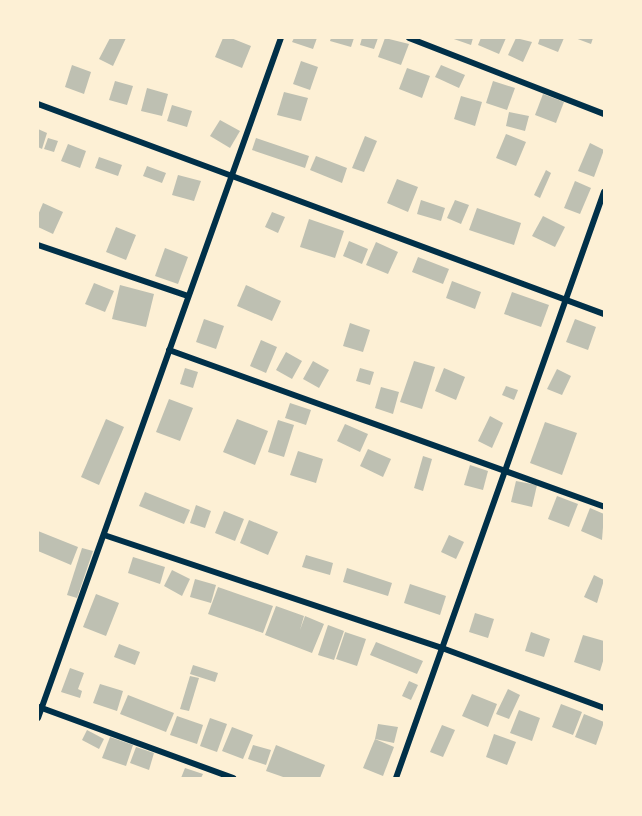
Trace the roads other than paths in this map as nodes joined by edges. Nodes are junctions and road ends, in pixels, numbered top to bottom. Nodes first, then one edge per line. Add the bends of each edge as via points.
1 (281, 38) edge
2 (409, 38) edge
3 (38, 104) edge
4 (604, 114) edge
5 (231, 174) junction
6 (604, 192) edge
7 (38, 245) edge
8 (188, 296) junction
9 (565, 300) junction
10 (604, 314) edge
11 (169, 350) junction
12 (504, 472) junction
13 (604, 507) edge
14 (104, 535) junction
15 (442, 648) junction
16 (39, 707) edge
17 (604, 708) edge
18 (38, 718) edge
19 (233, 778) edge
20 (396, 778) edge

1 - 5 street
2 - 4 street
3 - 5 street
5 - 8 street
5 - 9 street
6 - 9 street
7 - 8 street
8 - 11 street
9 - 10 street
9 - 12 street
11 - 12 street
11 - 14 street
12 - 13 street
12 - 15 street
14 - 15 street
14 - 16 street
15 - 17 street
15 - 20 street
16 - 18 street
16 - 19 street

